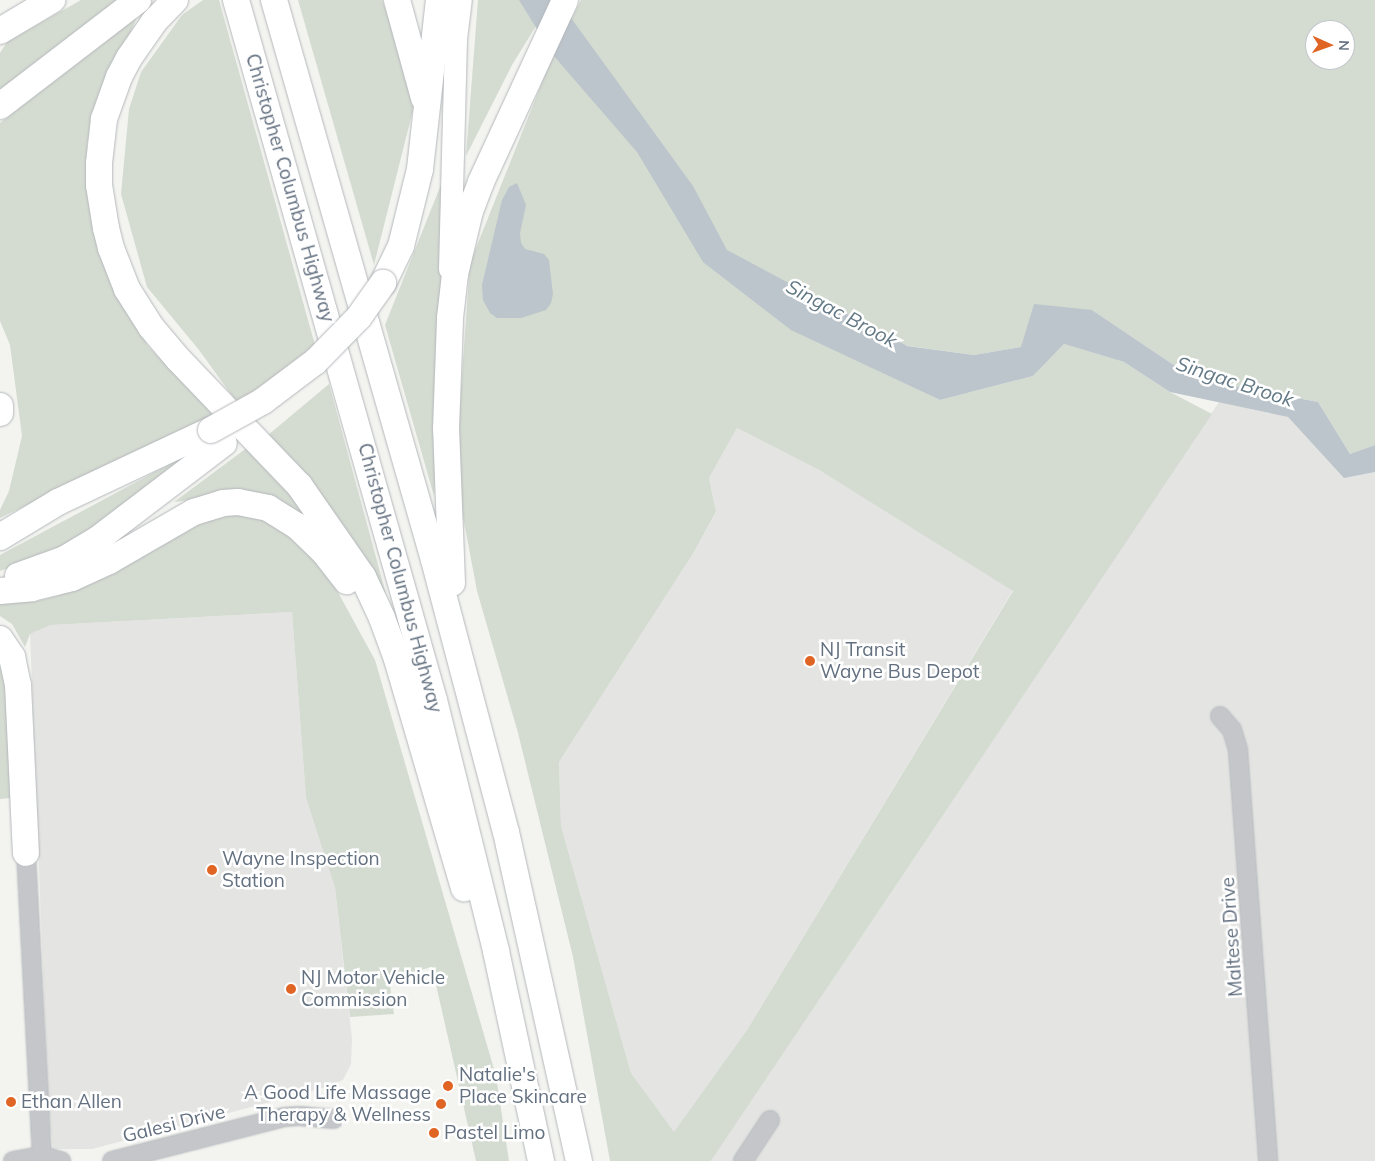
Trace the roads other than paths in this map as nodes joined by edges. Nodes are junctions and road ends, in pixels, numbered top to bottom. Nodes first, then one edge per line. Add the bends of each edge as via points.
1 (25, 0) edge
2 (52, 0) edge
3 (138, 0) edge
4 (175, 0) edge
5 (236, 0) edge
6 (274, 0) edge
7 (397, 0) edge
8 (439, 0) edge
9 (461, 0) edge
10 (563, 4) edge
11 (0, 31) edge
12 (0, 37) edge
13 (0, 106) edge
14 (427, 108) junction
15 (450, 318) junction
16 (0, 406) edge
17 (0, 414) edge
18 (217, 437) junction
19 (0, 537) edge
20 (0, 580) edge
21 (0, 591) edge
22 (0, 639) edge
23 (455, 641) junction
24 (1220, 716) dead end
25 (416, 723) junction
26 (26, 853) joint
27 (509, 1012) junction
28 (334, 1119) dead end
29 (770, 1120) dead end
30 (42, 1156) junction
31 (13, 1161) edge
32 (61, 1161) edge
33 (112, 1161) edge
34 (540, 1161) edge
35 (579, 1161) edge
36 (743, 1161) edge
37 (1268, 1161) edge

1 - 12 highway
2 - 11 highway, bridge
3 - 13 highway
4 - 25 highway via 154,22 129,58 104,119 99,185 114,255 127,289 151,327 299,485 363,577 389,637
5 - 27 highway, Christopher Columbus Highway via 418,641
6 - 23 highway, Christopher Columbus Highway
7 - 14 highway
8 - 14 highway
9 - 15 main road via 456,40
10 - 15 highway via 470,211 455,274
14 - 18 highway, bridge via 420,169 410,215 401,246 383,283 349,335 323,366 286,397
15 - 23 highway via 446,463
16 - 17 highway
18 - 19 highway via 58,502
18 - 20 highway via 82,549 48,566
21 - 25 highway via 52,584 91,570 209,506 238,502 268,508 311,538 349,584
22 - 26 highway via 12,657 18,685
23 - 35 highway, Christopher Columbus Highway via 506,832
24 - 37 street, Maltese Drive via 1232,730 1238,750
25 - 27 highway via 492,986
26 - 30 street
27 - 34 highway, Christopher Columbus Highway
28 - 33 street, Galesi Drive via 284,1117
29 - 36 street
30 - 31 street
30 - 32 street

